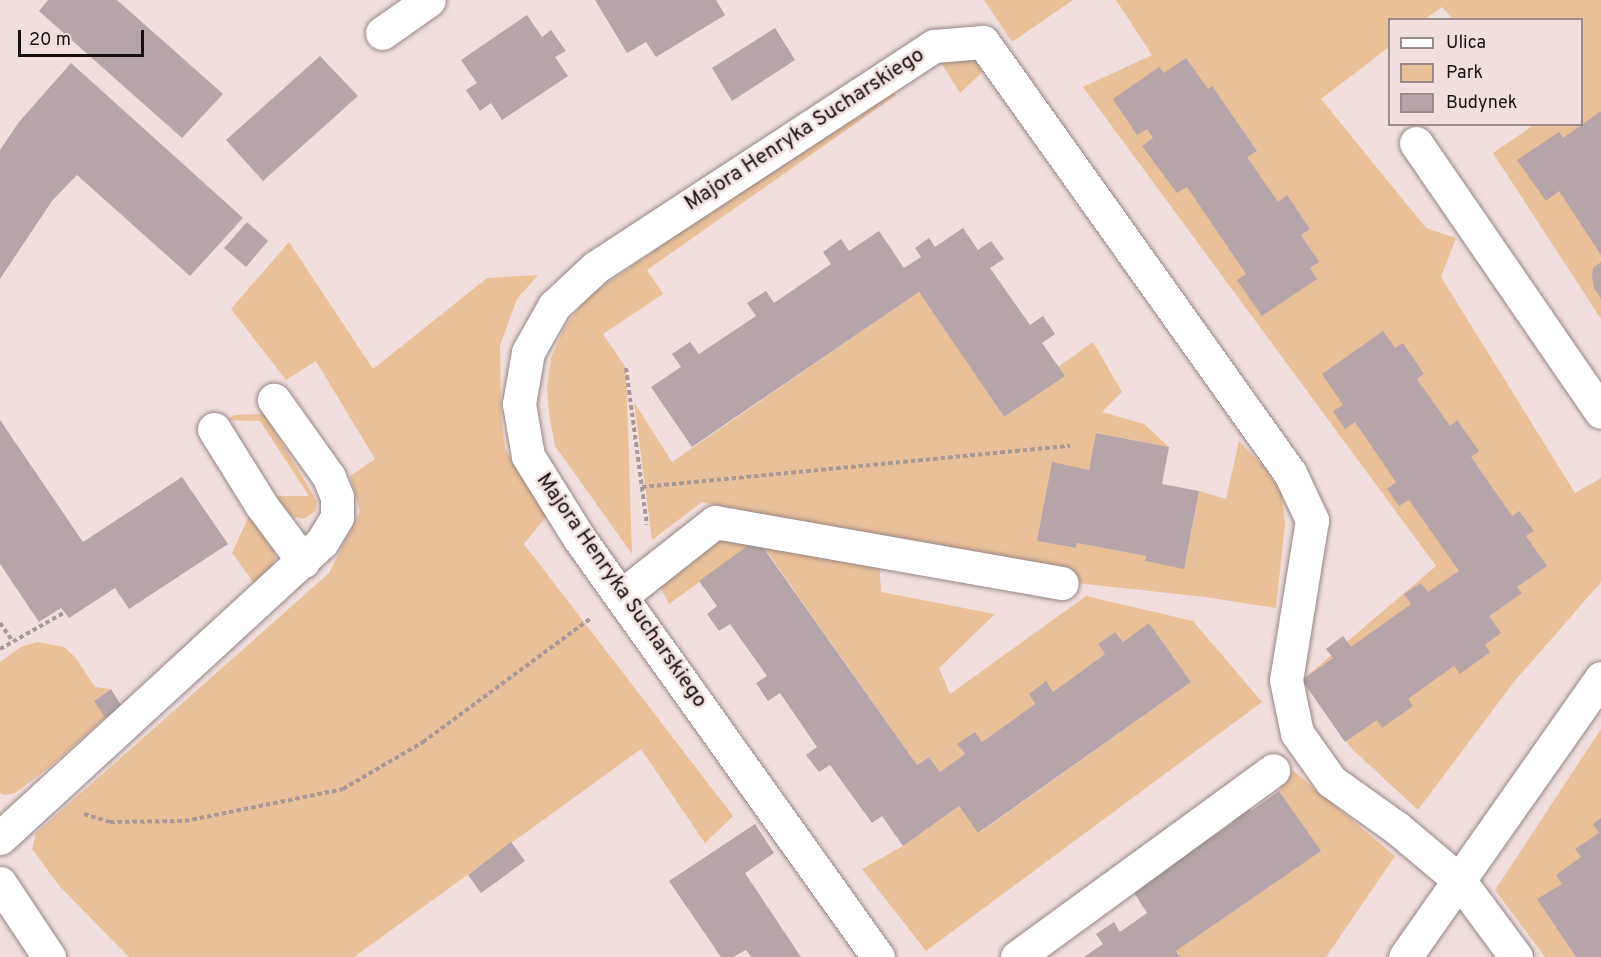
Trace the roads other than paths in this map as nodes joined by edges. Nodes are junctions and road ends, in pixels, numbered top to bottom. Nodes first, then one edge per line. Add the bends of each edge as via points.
1 (429, 0) edge
2 (382, 33) dead end
3 (1416, 143) dead end
4 (274, 400) dead end
5 (1601, 412) edge
6 (214, 429) dead end
7 (303, 561) junction
8 (1062, 583) dead end
9 (621, 596) junction
10 (1601, 678) edge
11 (1273, 770) dead end
12 (0, 838) edge
13 (1459, 880) junction
14 (4, 898) edge
15 (49, 957) edge
16 (878, 957) edge
17 (1017, 957) edge
18 (1406, 957) edge
19 (1516, 957) edge

1 - 2 street
3 - 5 street
4 - 7 street via 329,477 337,497 336,517 322,542
6 - 7 street via 262,506
7 - 12 street
8 - 9 street via 715,522
9 - 13 street, Majora Henryka Sucharskiego via 528,456 519,404 528,351 554,306 596,267 934,46 982,42 1290,473 1312,520 1286,680 1296,734 1331,781 1397,828
9 - 16 street, Majora Henryka Sucharskiego
10 - 13 street
11 - 17 street
13 - 18 street
13 - 19 street
14 - 15 street

